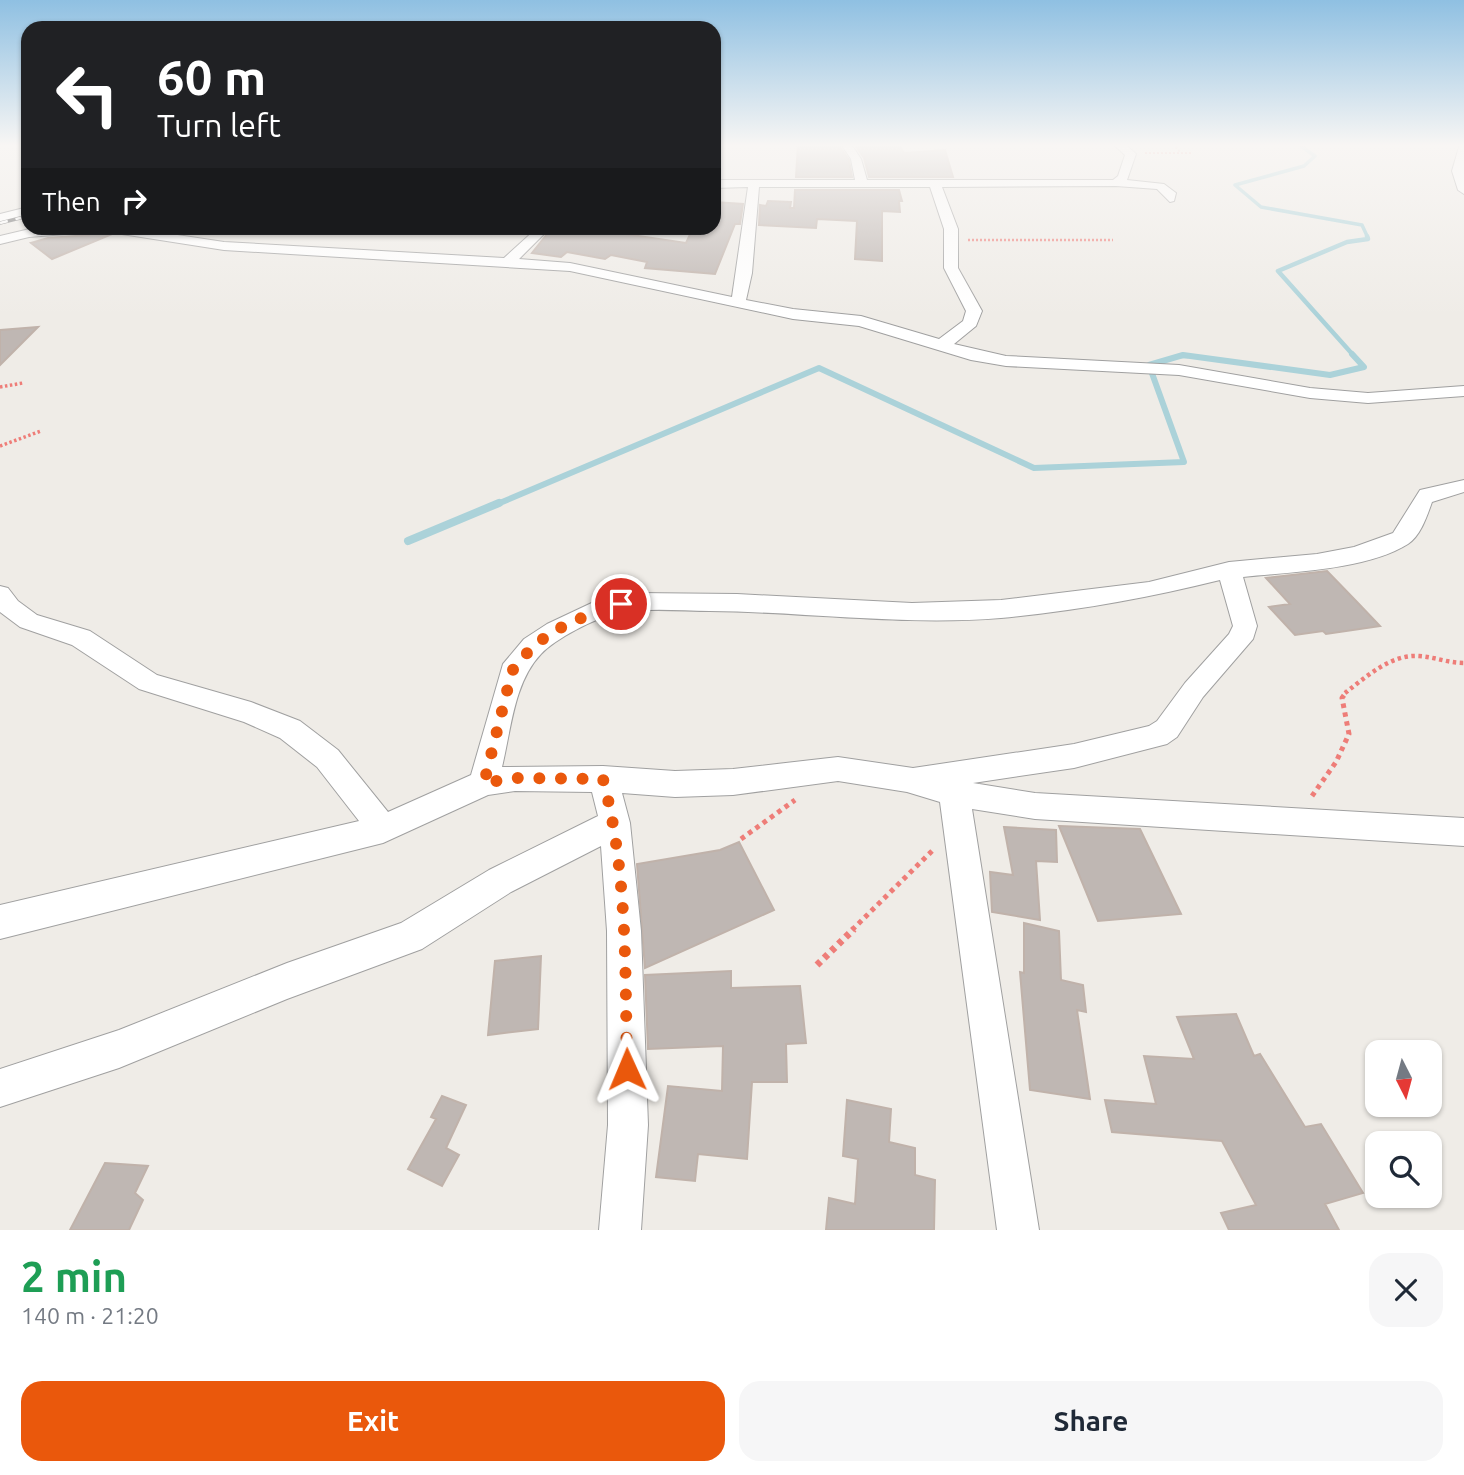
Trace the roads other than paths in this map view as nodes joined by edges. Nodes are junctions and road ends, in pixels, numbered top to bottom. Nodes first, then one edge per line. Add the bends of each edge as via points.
1 (751, 201) edge
2 (941, 201) edge
3 (21, 213) edge
4 (0, 218) edge
5 (21, 234) edge
6 (154, 235) edge
7 (537, 235) edge
8 (0, 240) edge
9 (508, 262) junction
10 (738, 302) junction
11 (942, 345) junction
12 (1464, 391) edge
13 (1464, 485) edge
14 (1229, 570) junction
15 (0, 594) edge
16 (603, 779) junction
17 (907, 779) junction
18 (484, 783) junction
19 (956, 810) junction
20 (615, 823) junction
21 (383, 829) junction
22 (1464, 832) edge
23 (0, 922) edge
24 (0, 1088) edge
25 (620, 1230) edge
26 (1018, 1230) edge

1 - 10 street via 746,279
2 - 11 street via 951,229 951,268 974,317
3 - 4 street
5 - 8 street
6 - 9 street via 224,246
7 - 9 street
9 - 10 street via 570,267
10 - 11 street via 861,321
11 - 12 street via 1006,361 1179,370 1331,395 1396,398
13 - 14 street via 1427,495 1401,538 1388,544 1317,562
14 - 17 street via 1245,626 1240,639 1157,736 1074,756
14 - 18 street via 1149,590 1001,609 912,612 636,602 607,606 540,641 512,671
15 - 21 street via 29,622 82,638 144,680 272,722 307,740
16 - 17 street via 698,783 838,768
16 - 18 street via 515,778
16 - 20 street
17 - 19 street
18 - 21 street
19 - 22 street via 1035,806
19 - 26 street
20 - 24 street via 500,881 411,937 119,1049
20 - 25 street via 624,931 628,1125
21 - 23 street

